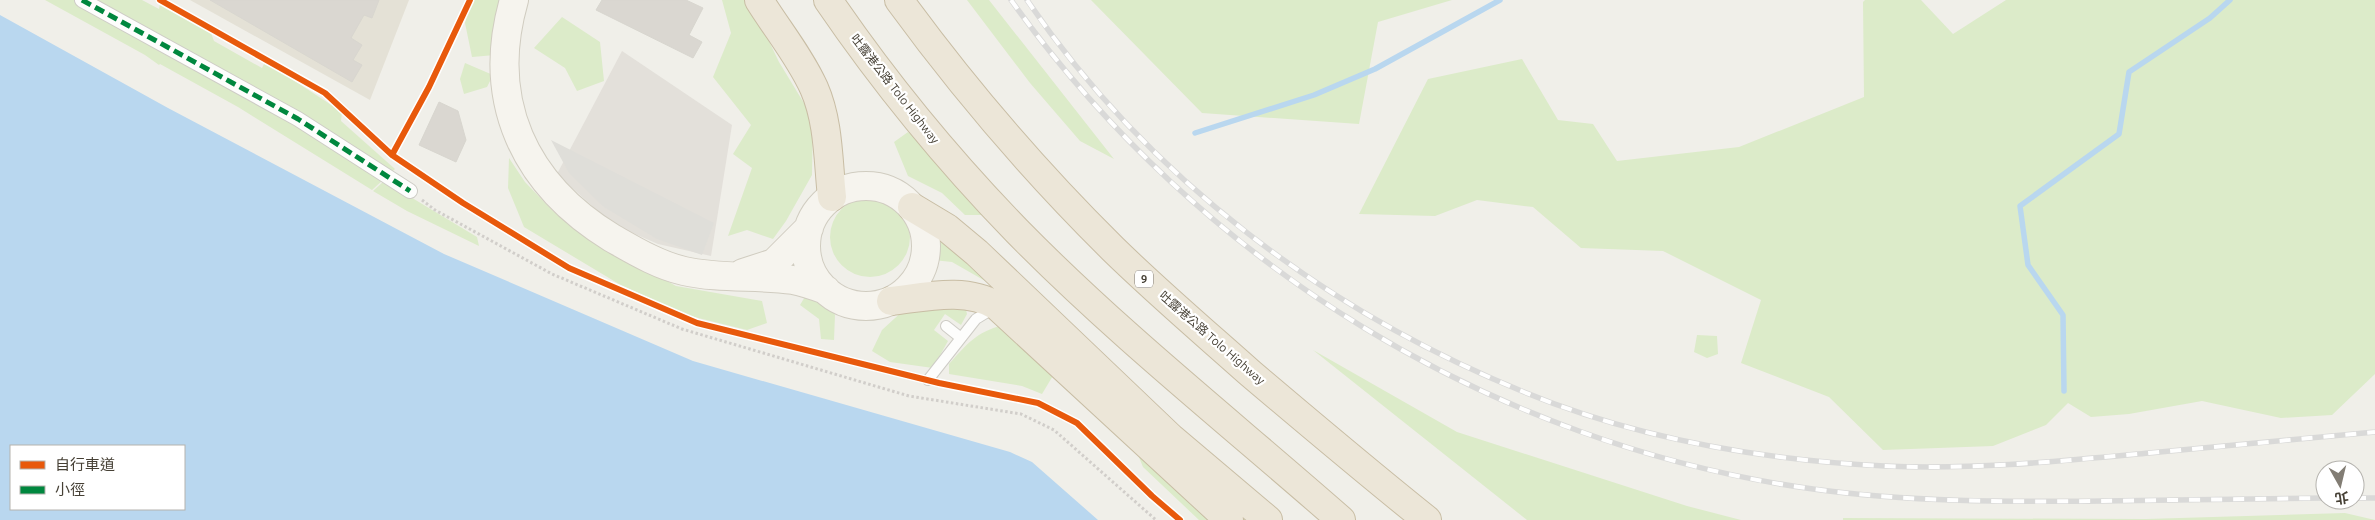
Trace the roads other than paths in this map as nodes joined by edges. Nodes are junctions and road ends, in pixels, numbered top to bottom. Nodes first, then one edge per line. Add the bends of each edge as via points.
1 (82, 0) edge
2 (514, 0) edge
3 (759, 0) edge
4 (828, 0) edge
5 (899, 0) edge
6 (410, 191) road end
7 (832, 197) junction
8 (912, 207) junction
9 (809, 228) junction
10 (735, 276) junction
11 (826, 290) junction
12 (891, 300) junction
13 (997, 306) junction
14 (946, 326) dead end
15 (961, 338) junction
16 (928, 380) dead end
17 (1249, 515) edge
18 (1341, 520) edge
19 (1427, 520) edge

1 - 6 street via 298,119
2 - 10 main road via 506,31 504,59 508,103 529,160 546,182 580,216 644,256 698,274
3 - 7 highway via 816,94 825,125
4 - 18 highway, 吐露港公路 Tolo Highway via 919,121 1018,232 1123,330
5 - 19 highway, 吐露港公路 Tolo Highway / 9 via 980,105 1113,249 1208,336
7 - 8 main road via 854,188 873,187 892,192
7 - 9 main road via 815,215
8 - 12 main road via 926,236 923,266 904,293
8 - 17 highway via 947,228 977,253
9 - 10 main road via 774,262
9 - 11 main road via 808,262
10 - 11 main road via 792,280
11 - 12 main road via 850,304 878,305
12 - 13 highway via 952,295 968,296
13 - 15 lane via 979,316
13 - 17 highway
14 - 15 lane
15 - 16 lane

